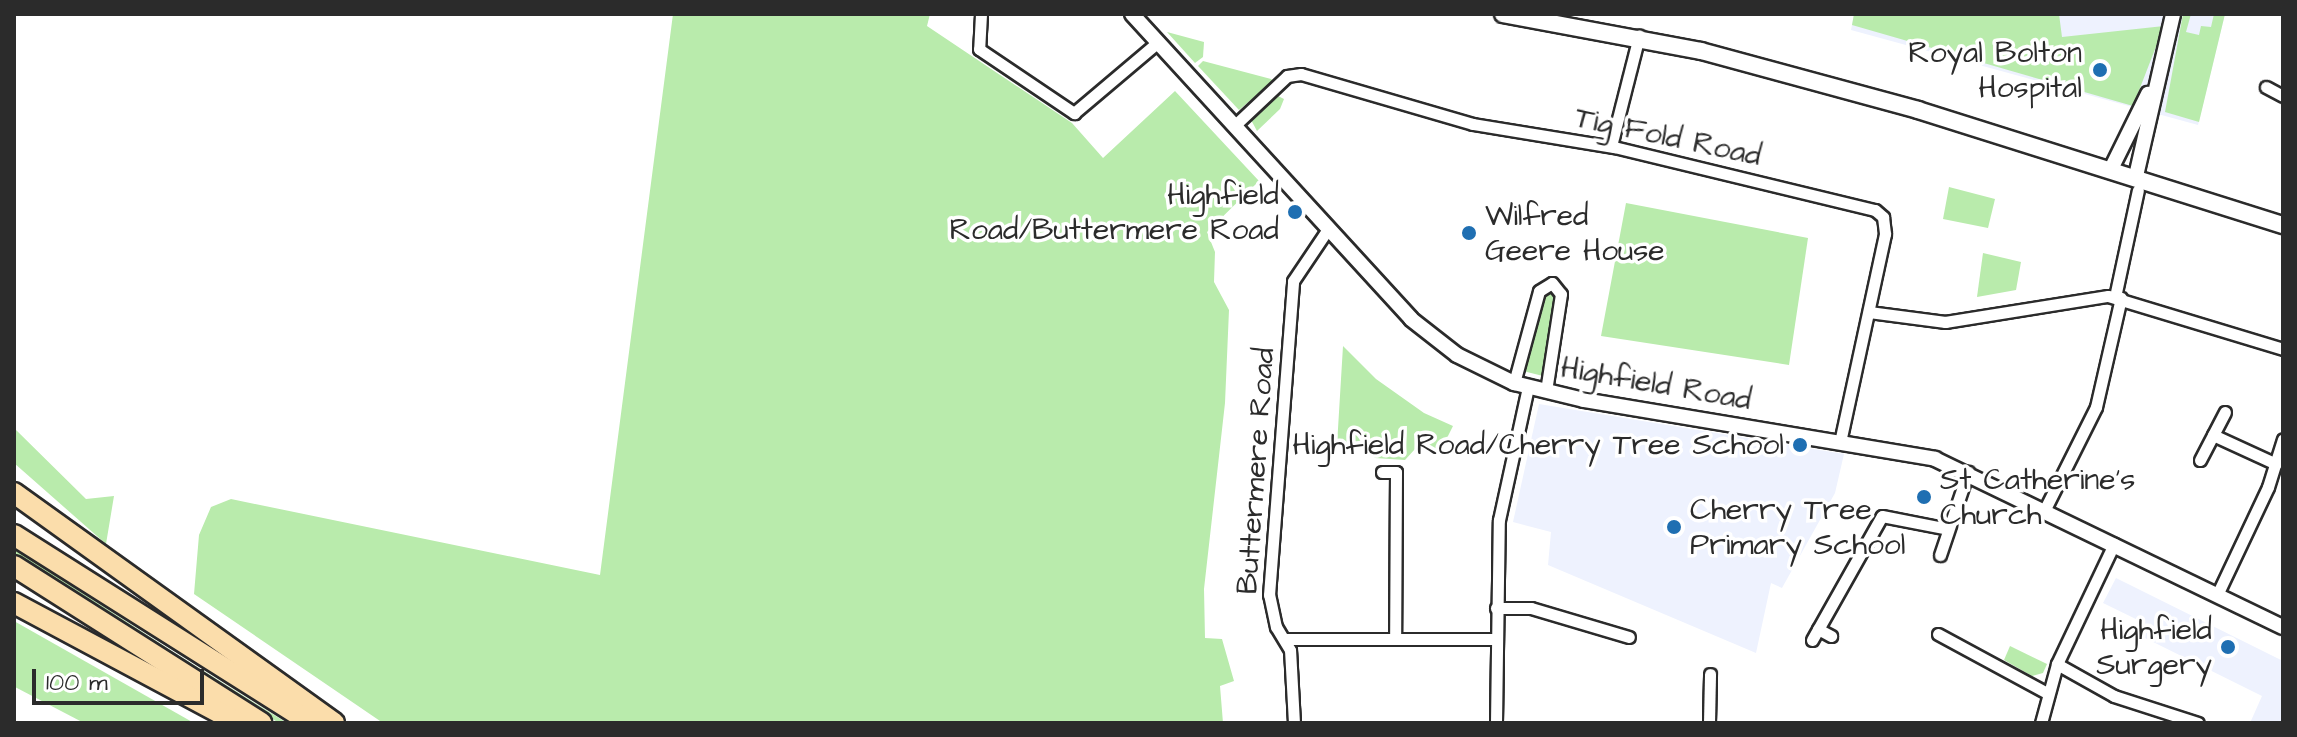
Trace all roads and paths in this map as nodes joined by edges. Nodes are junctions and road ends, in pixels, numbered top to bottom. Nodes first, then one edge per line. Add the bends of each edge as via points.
1 (981, 14) edge
2 (1132, 14) edge
3 (1503, 14) edge
4 (2173, 14) edge
5 (1639, 36) junction
6 (1158, 42) junction
7 (2159, 73) junction
8 (2266, 87) dead end
9 (2283, 96) edge
10 (1234, 126) junction
11 (1611, 146) junction
12 (2111, 169) junction
13 (2137, 183) junction
14 (2283, 225) edge
15 (1328, 229) junction
16 (2118, 298) junction
17 (1869, 312) junction
18 (2283, 349) edge
19 (1521, 385) junction
20 (1546, 391) junction
21 (2225, 412) dead end
22 (2213, 435) junction
23 (2283, 439) edge
24 (1840, 442) junction
25 (2200, 460) dead end
26 (2276, 464) junction
27 (1382, 472) dead end
28 (1968, 472) junction
29 (14, 493) edge
30 (2045, 509) junction
31 (1948, 529) junction
32 (14, 535) edge
33 (2114, 544) junction
34 (1940, 555) dead end
35 (14, 566) edge
36 (2217, 595) junction
37 (14, 603) edge
38 (1496, 608) junction
39 (2283, 627) edge
40 (1818, 629) junction
41 (1938, 634) dead end
42 (1831, 636) dead end
43 (1629, 637) dead end
44 (1285, 639) junction
45 (1395, 639) junction
46 (1497, 639) junction
47 (1812, 640) dead end
48 (2057, 664) junction
49 (1710, 674) dead end
50 (2047, 693) junction
51 (239, 723) edge
52 (261, 723) edge
53 (311, 723) edge
54 (334, 723) edge
55 (1294, 723) edge
56 (1496, 723) edge
57 (1709, 723) edge
58 (2041, 723) edge
59 (2198, 723) edge

1 - 6 street via 979,49 1074,113
2 - 6 street, Highfield Road
3 - 5 main road
4 - 7 street
5 - 11 street
5 - 12 main road via 1910,108
6 - 10 street, Highfield Road
7 - 12 street
7 - 13 street
8 - 9 street
10 - 11 street, Tig Fold Road via 1287,76 1301,74 1473,124
10 - 15 street, Highfield Road
11 - 17 street, Tig Fold Road via 1875,210 1886,226
12 - 13 main road
13 - 14 main road
13 - 16 street
15 - 19 street, Highfield Road via 1423,330 1457,355
15 - 44 street, Buttermere Road via 1298,267 1291,297 1269,595 1276,627
16 - 17 street via 2085,295 1945,322
16 - 18 street
16 - 30 street via 2096,407
17 - 24 street, Tig Fold Road
19 - 20 street, Highfield Road
19 - 20 street via 1539,291 1552,283 1561,294
19 - 38 street via 1499,520
20 - 24 street, Highfield Road
21 - 22 street
22 - 25 street
22 - 26 street
23 - 26 street
24 - 28 street, Highfield Road via 1935,459
26 - 36 street
27 - 45 street via 1396,472
28 - 30 street, Highfield Road
28 - 31 street
29 - 54 highway
30 - 33 street, Highfield Road
31 - 34 street
31 - 40 street via 1882,516
32 - 53 highway
33 - 36 street, Highfield Road
33 - 48 street
35 - 52 highway
36 - 39 street, Highfield Road
37 - 51 highway
38 - 43 street via 1531,608
38 - 46 street
40 - 42 street
40 - 47 street
41 - 50 street
44 - 45 street
44 - 55 street, Buttermere Road via 1293,663
45 - 46 street
46 - 56 street
48 - 50 street
48 - 59 street via 2114,696
49 - 57 street
50 - 58 street

